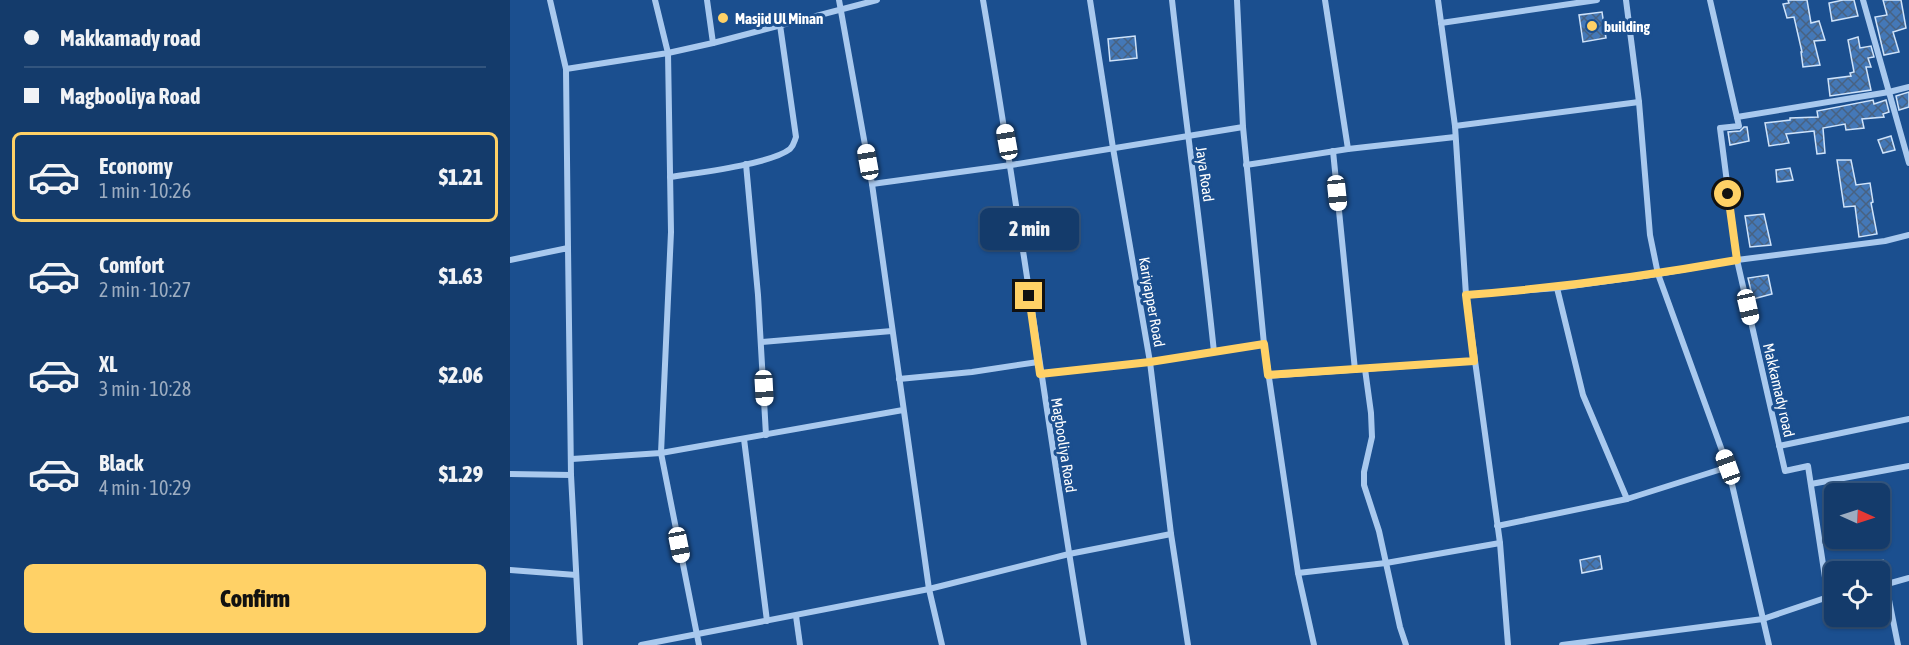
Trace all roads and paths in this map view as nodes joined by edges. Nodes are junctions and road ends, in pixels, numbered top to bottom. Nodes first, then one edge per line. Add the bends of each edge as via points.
1 (550, 0) edge
2 (655, 0) edge
3 (707, 0) edge
4 (839, 0) edge
5 (877, 0) edge
6 (983, 0) edge
7 (1090, 0) edge
8 (1172, 0) edge
9 (1238, 0) edge
10 (1325, 0) edge
11 (1438, 0) edge
12 (1597, 0) edge
13 (1626, 0) edge
14 (1710, 0) edge
15 (1863, 0) edge
16 (840, 10) junction
17 (1442, 23) junction
18 (780, 25) junction
19 (713, 43) junction
20 (668, 53) junction
21 (566, 69) junction
22 (1909, 87) edge
23 (1889, 92) junction
24 (1639, 102) junction
25 (1737, 117) junction
26 (1455, 126) junction
27 (1243, 127) junction
28 (1187, 136) junction
29 (1455, 137) junction
30 (1113, 148) junction
31 (1348, 149) junction
32 (1333, 151) junction
33 (1909, 163) edge
34 (746, 164) junction
35 (1011, 165) junction
36 (1246, 165) junction
37 (670, 177) junction
38 (872, 184) junction
39 (1909, 235) edge
40 (568, 249) junction
41 (510, 260) edge
42 (1737, 260) junction
43 (1658, 274) junction
44 (1557, 288) junction
45 (1466, 295) junction
46 (892, 331) junction
47 (761, 342) junction
48 (1264, 344) junction
49 (1214, 352) junction
50 (1474, 361) junction
51 (1038, 362) junction
52 (1150, 362) junction
53 (1365, 369) junction
54 (1355, 370) junction
55 (1040, 374) junction
56 (1268, 375) junction
57 (899, 379) junction
58 (903, 410) junction
59 (1909, 419) edge
60 (766, 435) junction
61 (744, 439) junction
62 (1779, 446) junction
63 (661, 453) junction
64 (572, 459) junction
65 (1909, 466) edge
66 (1728, 467) junction
67 (510, 474) edge
68 (571, 475) junction
69 (1811, 484) junction
70 (1627, 499) junction
71 (1497, 526) junction
72 (1171, 534) junction
73 (1500, 543) junction
74 (1069, 554) junction
75 (1825, 561) edge
76 (1386, 563) junction
77 (510, 570) edge
78 (1298, 573) junction
79 (576, 575) junction
80 (1909, 578) edge
81 (1890, 583) edge
82 (929, 589) junction
83 (1824, 598) edge
84 (1890, 613) edge
85 (796, 616) junction
86 (1763, 619) junction
87 (767, 621) junction
88 (697, 635) junction
89 (580, 645) edge
90 (641, 645) edge
91 (699, 645) edge
92 (800, 645) edge
93 (942, 645) edge
94 (1084, 645) edge
95 (1188, 645) edge
96 (1314, 645) edge
97 (1406, 645) edge
98 (1508, 645) edge
99 (1562, 645) edge
100 (1769, 645) edge
101 (1898, 645) edge

1 - 21 street
2 - 20 street
3 - 19 street
4 - 16 street
5 - 16 street
6 - 35 street, Magbooliya Road
7 - 30 street, Kariyapper Road
8 - 28 street, Jaya Road
9 - 27 street
10 - 31 street
11 - 17 street
12 - 17 street
13 - 24 street
14 - 25 street
15 - 23 street
16 - 18 street
16 - 38 street
17 - 26 street
18 - 19 street
18 - 34 street via 796,136 793,146 785,152
19 - 20 street
20 - 21 street
20 - 37 street
21 - 40 street
22 - 23 street
23 - 25 street
23 - 33 street
24 - 26 street
24 - 43 street via 1650,235
25 - 42 street, Makkamady road via 1739,126 1720,128
26 - 29 street
27 - 28 street
27 - 36 street
28 - 30 street
28 - 49 street, Jaya Road
29 - 31 street
29 - 45 street
30 - 35 street
30 - 52 street, Kariyapper Road
31 - 32 street
32 - 36 street
32 - 54 street
34 - 37 street
34 - 47 street
35 - 38 street
35 - 51 street, Magbooliya Road
36 - 48 street
37 - 63 street
38 - 46 street
39 - 42 street
40 - 41 street
40 - 64 street
42 - 43 street
42 - 62 street, Makkamady road
43 - 44 street
43 - 66 street
44 - 45 street
44 - 70 street via 1583,395
45 - 50 street
46 - 47 street
46 - 57 street
47 - 60 street
48 - 49 street
48 - 56 street
49 - 52 street
50 - 53 street
50 - 71 street
51 - 55 street, Magbooliya Road
51 - 57 street
52 - 55 street
52 - 72 street, Kariyapper Road
53 - 54 street
53 - 76 street via 1372,437 1364,485
54 - 56 street
55 - 74 street, Magbooliya Road
56 - 78 street
57 - 58 street
58 - 60 street
58 - 82 street
59 - 62 street
60 - 61 street
61 - 63 street
61 - 87 street
62 - 69 street, Makkamady road via 1785,471 1808,466
63 - 64 street
63 - 88 street
64 - 68 street
65 - 69 street
66 - 70 street
66 - 86 street
67 - 68 street
68 - 79 street
69 - 75 street
70 - 71 street
71 - 73 street
72 - 74 street
72 - 95 street, Kariyapper Road
73 - 76 street
73 - 98 street
74 - 82 street
74 - 94 street, Magbooliya Road
76 - 78 street
76 - 97 street
77 - 79 street
78 - 96 street
79 - 89 street
80 - 81 street
82 - 85 street
82 - 93 street
83 - 86 street
84 - 101 street
85 - 87 street
85 - 92 street
86 - 99 street
86 - 100 street
87 - 88 street
88 - 90 street
88 - 91 street

